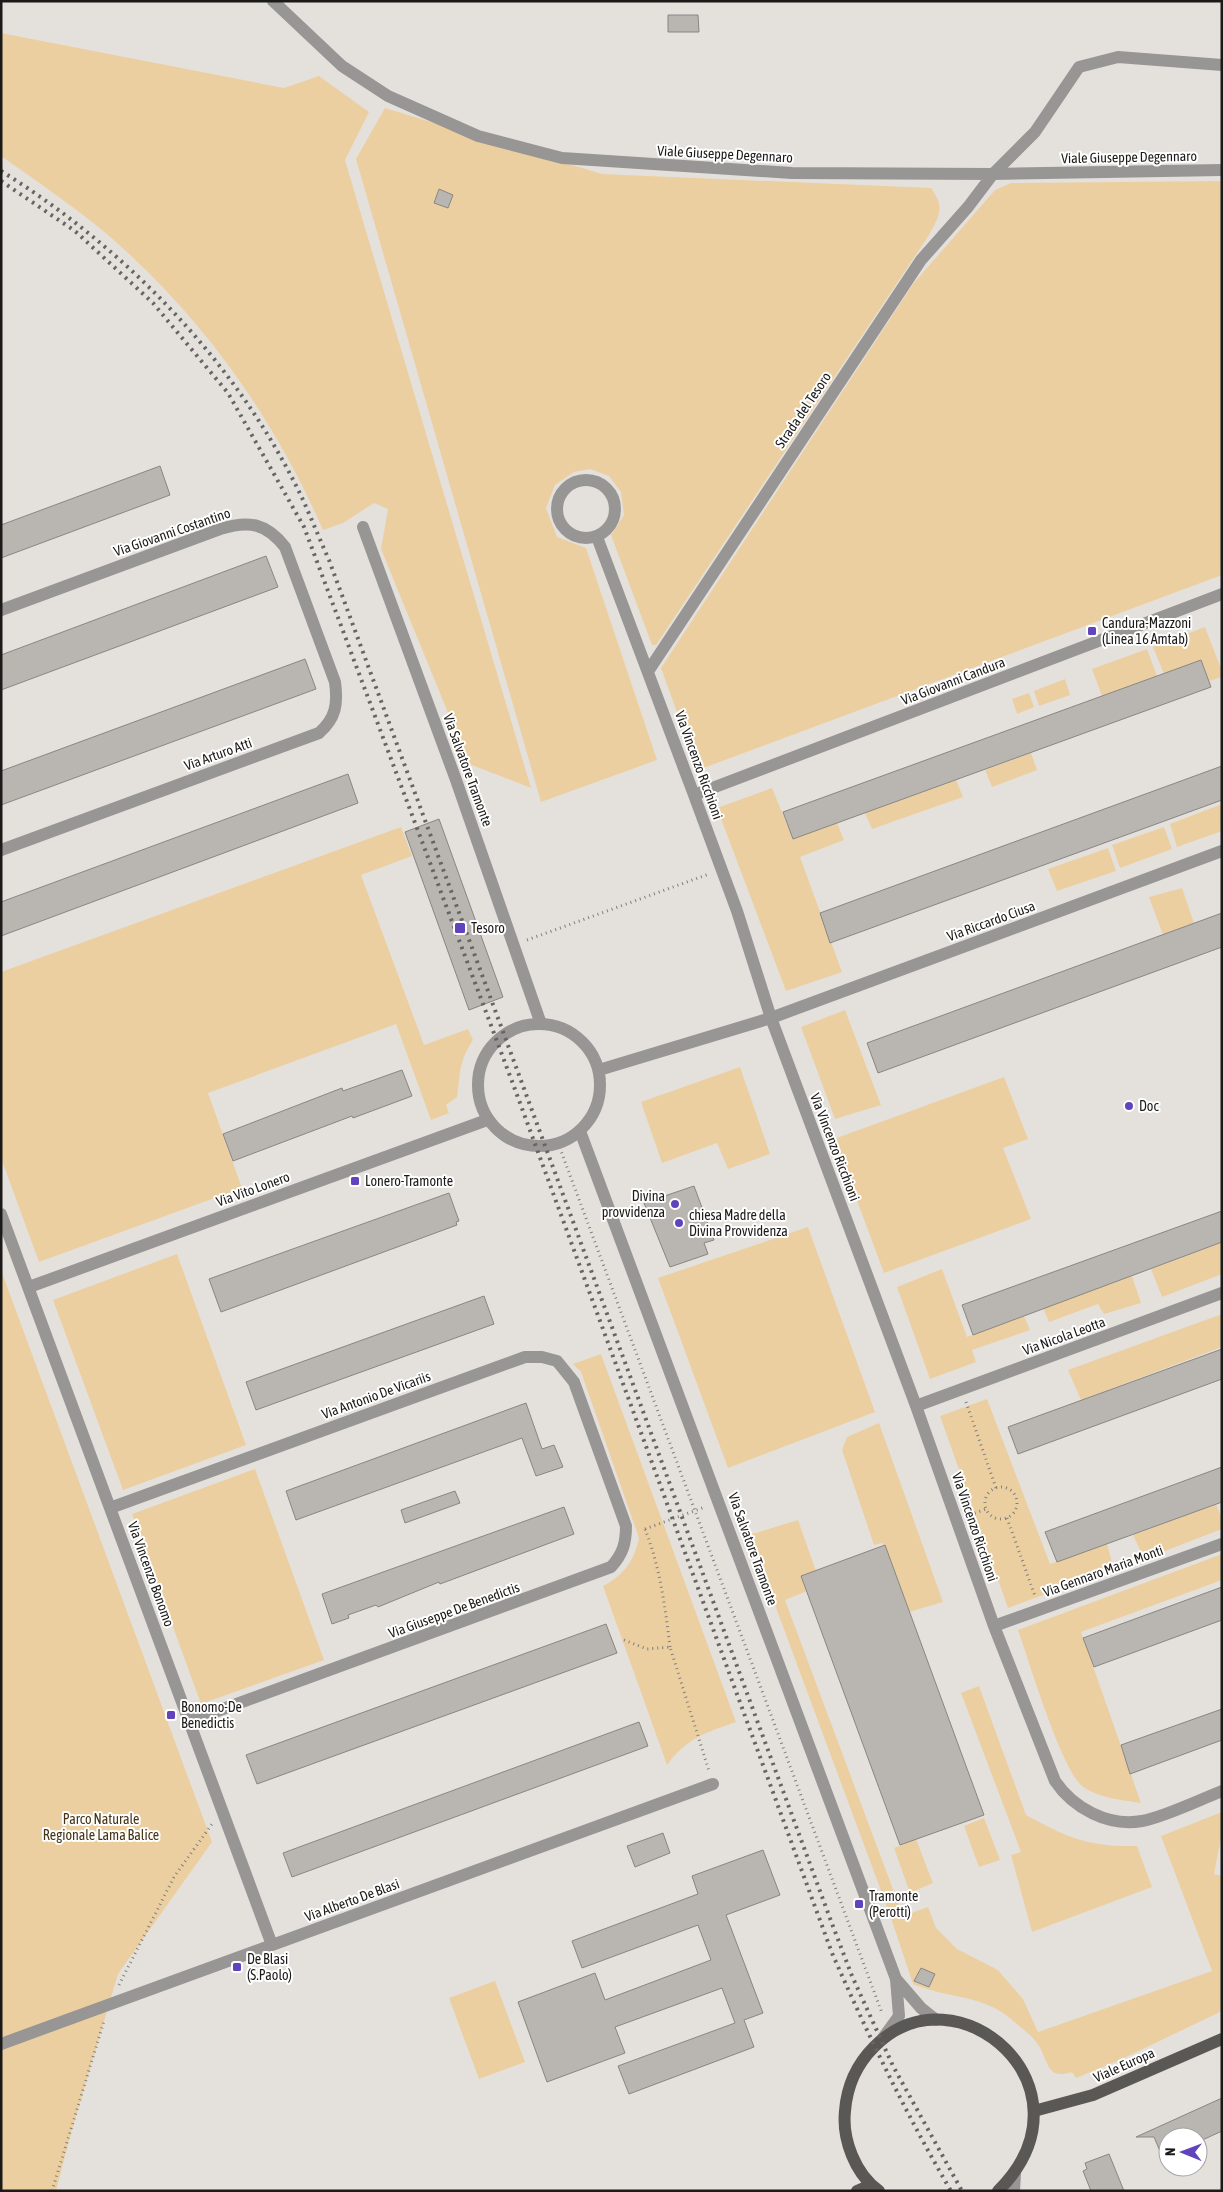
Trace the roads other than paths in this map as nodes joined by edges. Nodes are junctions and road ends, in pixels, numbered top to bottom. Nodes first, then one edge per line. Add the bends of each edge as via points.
1 (273, 1) edge
2 (1222, 65) edge
3 (1222, 170) edge
4 (993, 174) junction
5 (363, 527) dead end
6 (597, 537) junction
7 (1221, 596) edge
8 (1, 610) edge
9 (308, 610) joint
10 (649, 670) junction
11 (694, 795) junction
12 (1, 850) edge
13 (1222, 851) edge
14 (771, 1018) junction
15 (541, 1024) junction
16 (598, 1070) junction
17 (488, 1120) junction
18 (580, 1131) junction
19 (1, 1214) edge
20 (28, 1287) junction
21 (1222, 1293) edge
22 (916, 1406) junction
23 (110, 1508) junction
24 (626, 1536) joint
25 (1222, 1544) edge
26 (994, 1626) junction
27 (190, 1721) junction
28 (713, 1784) road end
29 (1222, 1791) edge
30 (272, 1945) junction
31 (896, 1979) junction
32 (936, 2020) junction
33 (886, 2034) junction
34 (1222, 2039) edge
35 (1, 2044) edge
36 (1034, 2111) junction
37 (1015, 2173) junction
38 (875, 2188) edge
39 (857, 2191) edge
40 (998, 2191) edge
41 (1014, 2191) edge

1 - 4 street, Viale Giuseppe Degennaro via 342,66 388,96 478,136 562,158 792,173
2 - 4 street, Strada del Tesoro via 1118,57 1079,67 1035,132
3 - 4 street, Viale Giuseppe Degennaro
4 - 10 street, Strada del Tesoro via 921,260
5 - 15 street, Via Salvatore Tramonte
6 - 6 street via 611,525 615,516 613,498 608,490 592,480 574,482 561,494 559,521 579,538
6 - 10 street, Via Vincenzo Ricchioni
7 - 11 street, Via Giovanni Candura
8 - 9 street, Via Giovanni Costantino via 220,529 254,524 276,535 285,547
9 - 12 street, Via Arturo Atti via 338,698 335,713 319,733
10 - 11 street, Via Vincenzo Ricchioni
11 - 14 street, Via Vincenzo Ricchioni
13 - 14 street, Via Riccardo Ciusa
14 - 16 street, Via Riccardo Ciusa
14 - 22 street, Via Vincenzo Ricchioni
15 - 16 street via 560,1027 577,1037 591,1052
15 - 17 street via 522,1026 505,1034 481,1063 479,1101
16 - 18 street via 601,1087 598,1103
17 - 18 street via 498,1132 514,1142 530,1146 548,1146
17 - 20 street, Via Vito Lonero
18 - 31 street, Via Salvatore Tramonte
19 - 20 street, Via Vincenzo Bonomo
20 - 23 street, Via Vincenzo Bonomo
21 - 22 street, Via Nicola Leotta
22 - 26 street, Via Vincenzo Ricchioni
23 - 24 street, Via Antonio De Vicariis via 525,1357 542,1357 557,1361 574,1382 626,1526
23 - 27 street, Via Vincenzo Bonomo
24 - 27 street, Via Giuseppe De Benedictis via 621,1556 599,1574
25 - 26 street, Via Gennaro Maria Monti
26 - 29 street, Via Vincenzo Ricchioni via 1048,1766 1063,1794 1075,1804 1124,1822 1142,1820
27 - 30 street, Via Vincenzo Bonomo
28 - 30 street, Via Alberto De Blasi
30 - 35 street, Via Alberto De Blasi
31 - 32 street
31 - 33 street via 898,2016
32 - 33 main road
32 - 36 main road via 965,2024 992,2036 1014,2056 1028,2082
33 - 38 main road via 860,2061 846,2092 844,2116 852,2157
34 - 36 main road, Viale Europa via 1093,2095
36 - 37 main road via 1030,2144
37 - 40 main road
37 - 41 street
38 - 39 main road

